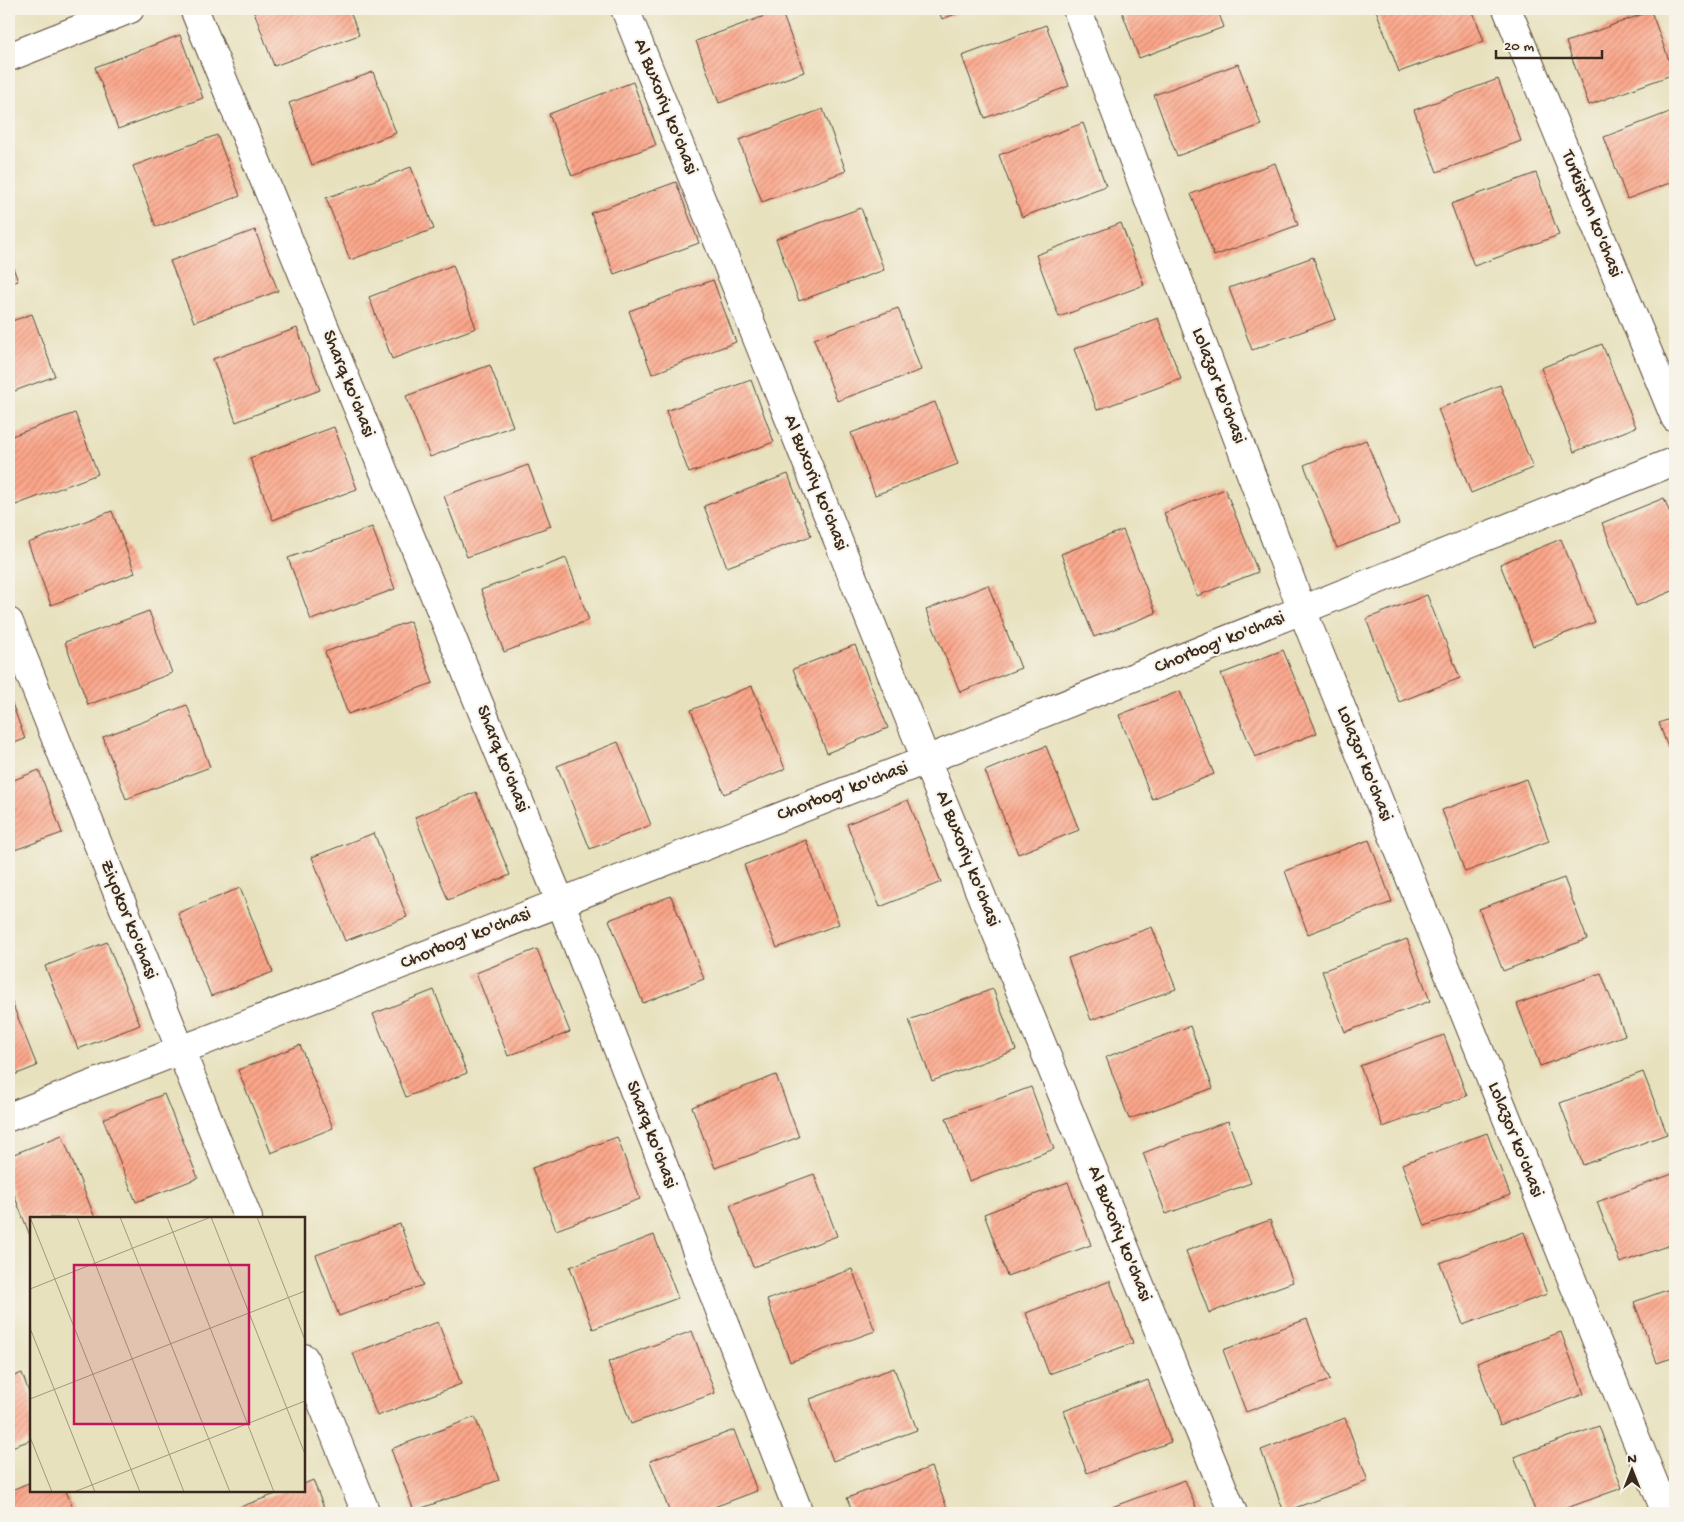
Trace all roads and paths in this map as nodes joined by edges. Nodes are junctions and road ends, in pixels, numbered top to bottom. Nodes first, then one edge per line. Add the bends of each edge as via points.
1 (130, 9) edge
2 (194, 9) edge
3 (625, 9) edge
4 (1077, 9) edge
5 (1507, 9) edge
6 (9, 57) edge
7 (1675, 418) edge
8 (1675, 461) edge
9 (1302, 610) junction
10 (9, 622) edge
11 (926, 760) junction
12 (560, 901) junction
13 (181, 1051) junction
14 (9, 1117) edge
15 (248, 1217) edge
16 (305, 1360) edge
17 (1675, 1512) edge
18 (366, 1513) edge
19 (799, 1513) edge
20 (1233, 1513) edge
21 (1666, 1513) edge
22 (1672, 1513) edge

1 - 6 street
2 - 12 street, Sharq ko'chasi
3 - 11 street, Al Buxoriy ko'chasi
4 - 9 street, Lolazor ko'chasi
5 - 7 street, Turkiston ko'chasi
8 - 9 street, Chorbog' ko'chasi
9 - 11 street, Chorbog' ko'chasi
9 - 21 street, Lolazor ko'chasi
10 - 13 street, Ziyokor ko'chasi
11 - 12 street, Chorbog' ko'chasi
11 - 20 street, Al Buxoriy ko'chasi
12 - 13 street, Chorbog' ko'chasi
12 - 19 street, Sharq ko'chasi
13 - 14 street, Chorbog' ko'chasi
13 - 15 street, Ziyokor ko'chasi
16 - 18 street
17 - 22 street

